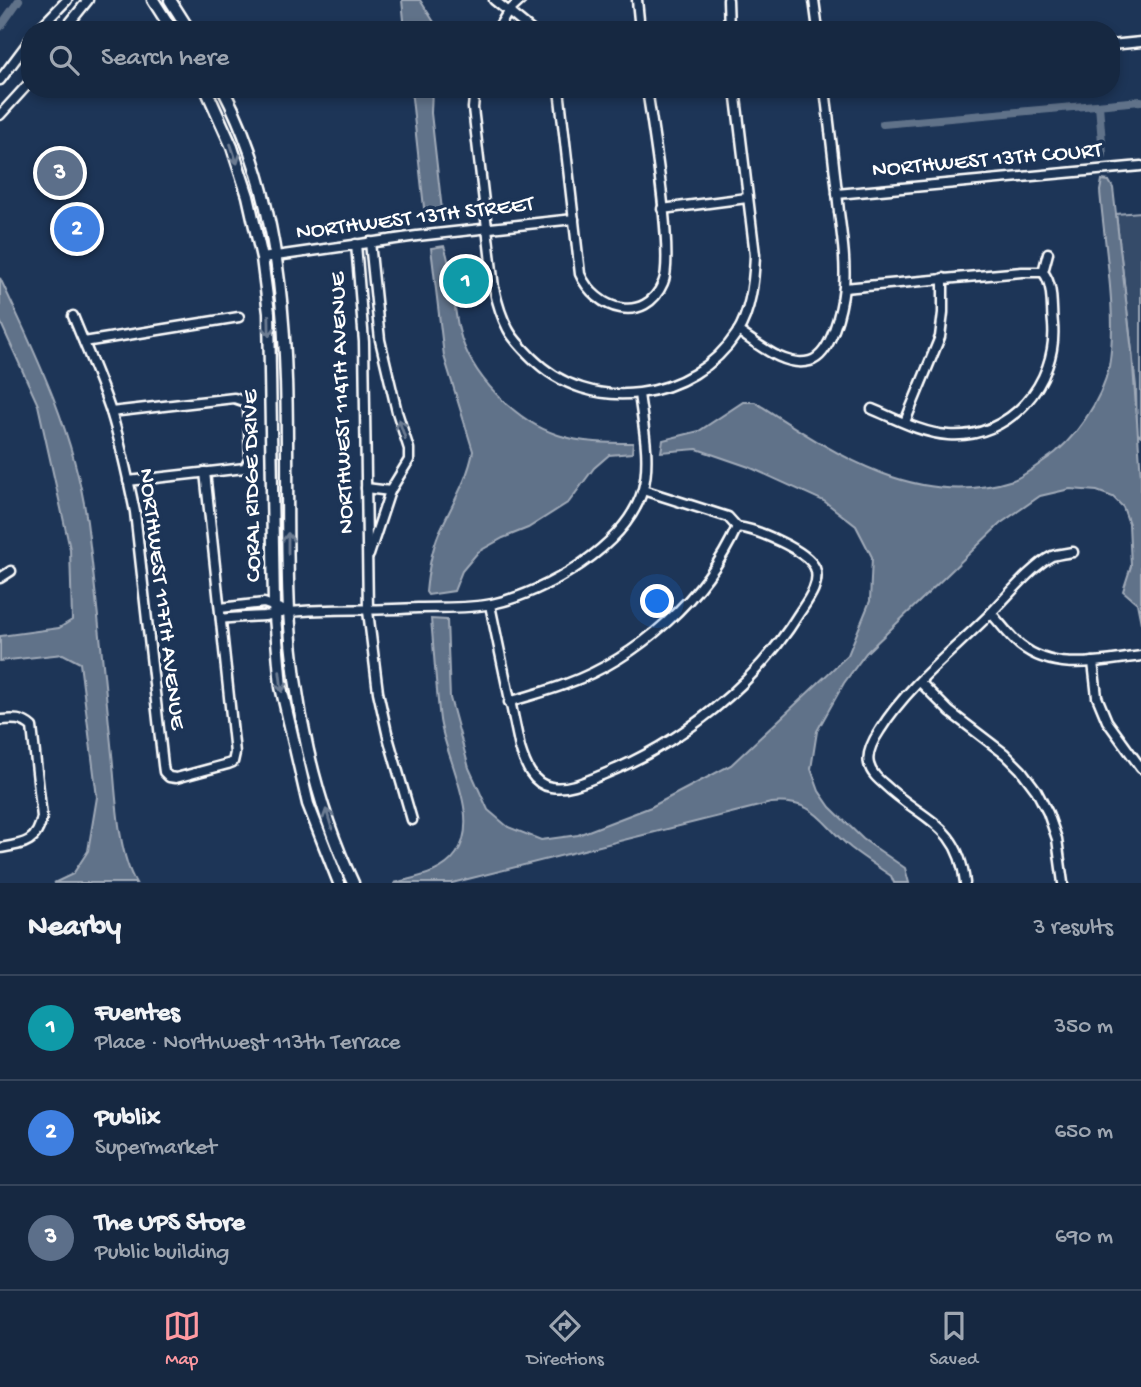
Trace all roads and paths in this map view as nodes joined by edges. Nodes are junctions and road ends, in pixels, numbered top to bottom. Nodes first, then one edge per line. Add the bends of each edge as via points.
1 (67, 0) edge
2 (88, 0) edge
3 (153, 0) edge
4 (170, 0) edge
5 (494, 0) edge
6 (522, 0) edge
7 (637, 0) edge
8 (728, 0) edge
9 (814, 0) edge
10 (508, 12) junction
11 (47, 21) edge
12 (71, 21) edge
13 (166, 21) edge
14 (183, 21) edge
15 (502, 21) edge
16 (520, 21) edge
17 (639, 21) edge
18 (729, 21) edge
19 (817, 21) edge
20 (1141, 42) edge
21 (1120, 44) edge
22 (21, 52) edge
23 (0, 80) edge
24 (21, 92) edge
25 (210, 98) edge
26 (226, 98) edge
27 (474, 98) edge
28 (560, 98) edge
29 (648, 98) edge
30 (736, 98) edge
31 (826, 98) edge
32 (0, 115) edge
33 (1141, 166) edge
34 (837, 194) junction
35 (747, 198) junction
36 (662, 209) junction
37 (574, 219) junction
38 (486, 229) junction
39 (370, 242) junction
40 (356, 244) junction
41 (1048, 253) dead end
42 (276, 256) junction
43 (262, 258) junction
44 (1043, 272) junction
45 (943, 278) junction
46 (844, 288) junction
47 (73, 316) dead end
48 (239, 317) dead end
49 (738, 331) junction
50 (380, 340) junction
51 (84, 342) junction
52 (364, 342) junction
53 (639, 394) junction
54 (872, 409) dead end
55 (111, 412) junction
56 (905, 422) junction
57 (205, 472) junction
58 (128, 481) junction
59 (366, 488) junction
60 (643, 490) junction
61 (390, 491) junction
62 (737, 527) junction
63 (1073, 552) dead end
64 (367, 561) junction
65 (10, 571) dead end
66 (0, 578) edge
67 (490, 605) junction
68 (220, 608) junction
69 (274, 610) junction
70 (368, 611) junction
71 (289, 612) junction
72 (991, 613) junction
73 (221, 619) junction
74 (1141, 656) edge
75 (1093, 662) junction
76 (920, 682) junction
77 (509, 702) junction
78 (0, 720) edge
79 (1141, 768) edge
80 (412, 820) dead end
81 (0, 848) edge
82 (339, 883) edge
83 (354, 883) edge
84 (965, 883) edge
85 (1063, 883) edge

1 - 11 street
2 - 12 street
3 - 13 main road
4 - 14 main road
5 - 10 street
6 - 10 street
7 - 17 street
8 - 18 street
9 - 19 street
10 - 15 street
10 - 16 street
20 - 21 street
22 - 23 street
24 - 32 street
25 -> 43 main road, CORAL RIDGE DRIVE via 248,196
26 - 42 main road, CORAL RIDGE DRIVE via 246,142
27 - 38 street
28 - 37 street
29 - 36 street
30 - 35 street
31 - 34 street
33 - 34 street, NORTHWEST 13TH COURT
34 - 46 street
35 - 36 street
35 - 49 street via 754,281
36 - 37 street via 667,267 663,283 640,306 627,308 610,307 586,288 580,274
37 - 38 street, NORTHWEST 13TH STREET
38 - 39 street, NORTHWEST 13TH STREET
38 - 53 street via 500,311 522,348 572,385 592,392
39 - 40 street, NORTHWEST 13TH STREET
39 - 50 street, NORTHWEST 114TH AVENUE
40 - 42 street, NORTHWEST 13TH STREET
40 - 52 street, NORTHWEST 114TH AVENUE
41 - 44 street
42 - 43 street, NORTHWEST 13TH STREET
71 -> 42 main road, CORAL RIDGE DRIVE via 285,338
43 -> 69 main road, CORAL RIDGE DRIVE via 269,313
44 - 45 street
44 - 56 street via 1049,279 1052,354 1031,398 1012,416 972,433 927,432
45 - 46 street
45 - 56 street via 940,337
46 - 49 street via 829,344 822,355 810,361 783,359
47 - 51 street, NORTHWEST 117TH AVENUE
48 - 51 street
49 - 53 street via 703,369 684,381
50 - 52 street
61 -> 50 street, NORTHWEST 114TH AVENUE via 409,460 409,449
51 - 55 street, NORTHWEST 117TH AVENUE
52 - 59 street, NORTHWEST 114TH AVENUE
53 - 60 street via 645,444
54 - 56 street
55 - 57 street via 246,402 250,458 245,468
55 - 58 street, NORTHWEST 117TH AVENUE
57 - 58 street
57 - 68 street
58 - 73 street, NORTHWEST 117TH AVENUE via 164,772 169,777 233,762
59 - 61 street
59 - 64 street, NORTHWEST 114TH AVENUE
60 - 62 street via 728,517
60 - 67 street via 612,538 589,558 540,589
61 - 64 street, NORTHWEST 114TH AVENUE
62 - 77 street via 689,599 634,648 568,684
62 - 77 street via 749,528 803,554 816,569 815,585 769,656 703,718 629,764 565,787 550,787 527,768
63 - 72 street via 1052,556
64 - 70 street, NORTHWEST 114TH AVENUE
65 - 66 street
67 - 70 street
67 - 77 street
68 - 69 street via 264,603
68 - 73 street
69 - 71 street
69 - 73 street
69 -> 82 main road, CORAL RIDGE DRIVE via 281,687 294,748 308,804
70 - 71 street
70 - 80 street, NORTHWEST 114TH AVENUE via 385,726
83 -> 71 main road, CORAL RIDGE DRIVE via 331,828 307,745
72 - 75 street via 1033,654 1069,663
72 - 76 street
74 - 75 street
75 - 79 street via 1097,697 1107,721
76 - 84 street via 880,730 867,758 870,768 899,799 948,833 964,869
76 - 85 street via 950,712 1005,754 1036,790 1057,839
78 - 81 street via 26,721 32,727 42,817 33,838

